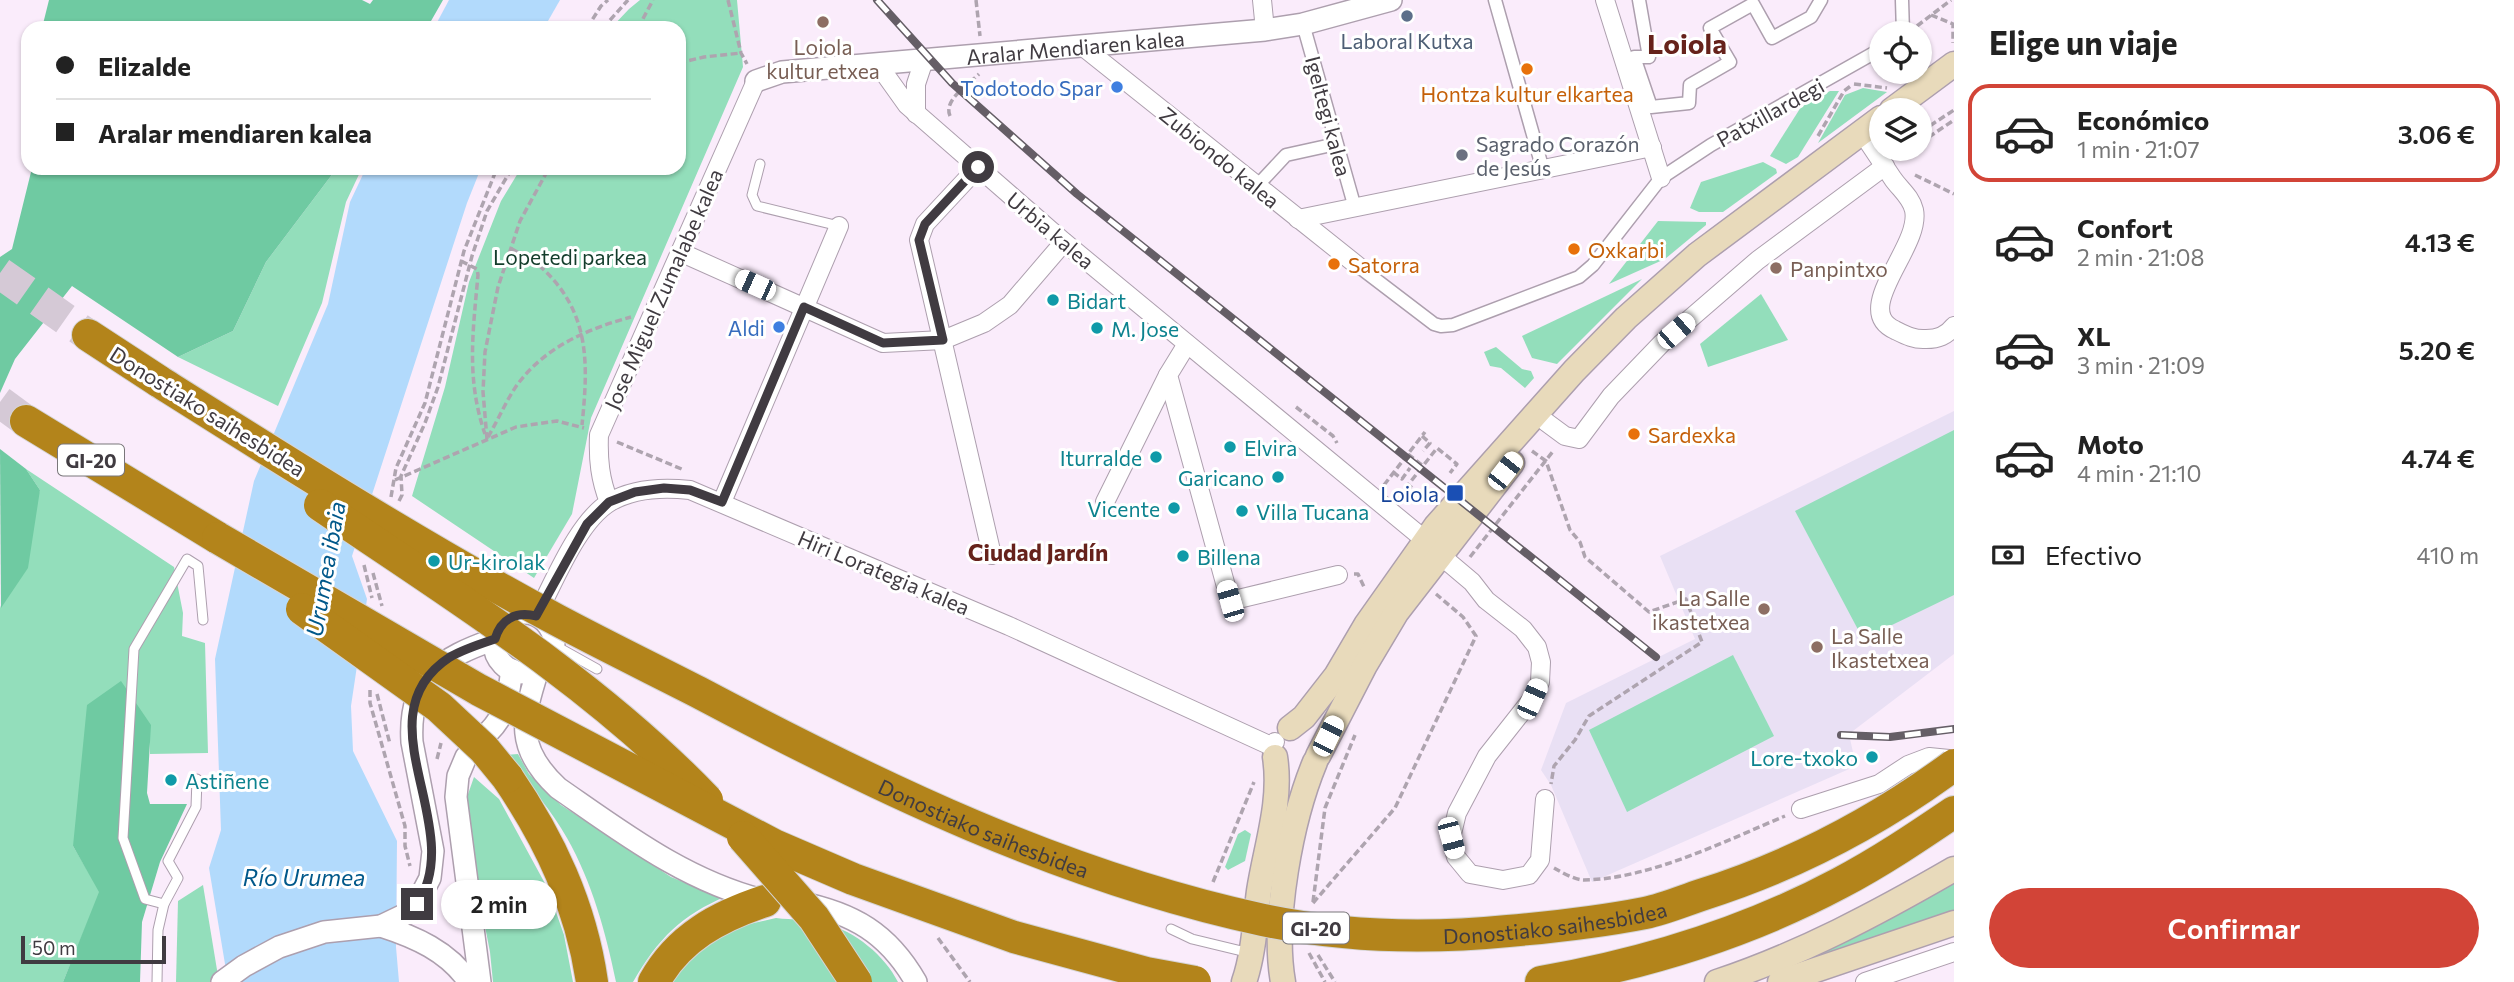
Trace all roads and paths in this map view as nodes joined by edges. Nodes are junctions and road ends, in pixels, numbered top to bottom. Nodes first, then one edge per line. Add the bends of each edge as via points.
1 (608, 0) edge
2 (628, 0) edge
3 (653, 0) edge
4 (728, 0) edge
5 (976, 0) edge
6 (1262, 0) edge
7 (1389, 0) edge
8 (1495, 0) edge
9 (1605, 0) edge
10 (1639, 0) edge
11 (1821, 0) edge
12 (1902, 0) edge
13 (1951, 0) edge
14 (591, 21) edge
15 (609, 21) edge
16 (642, 21) edge
17 (1903, 21) edge
18 (1303, 24) junction
19 (1265, 30) junction
20 (1082, 46) junction
21 (741, 53) junction
22 (983, 55) junction
23 (1954, 55) edge
24 (1869, 56) edge
25 (924, 60) junction
26 (686, 61) edge
27 (877, 63) junction
28 (1848, 68) junction
29 (1954, 80) edge
30 (756, 81) junction
31 (1854, 83) junction
32 (1890, 98) edge
33 (1898, 98) edge
34 (1929, 98) edge
35 (1954, 110) edge
36 (916, 114) junction
37 (1954, 120) edge
38 (954, 122) dead end
39 (1932, 124) edge
40 (1869, 127) edge
41 (1932, 135) edge
42 (1869, 142) edge
43 (1336, 144) junction
44 (1812, 146) dead end
45 (1652, 147) junction
46 (1885, 161) edge
47 (760, 164) dead end
48 (978, 167) junction
49 (1543, 170) junction
50 (1890, 173) junction
51 (495, 175) edge
52 (508, 175) edge
53 (545, 175) edge
54 (1661, 178) junction
55 (1257, 186) junction
56 (1954, 194) edge
57 (1354, 208) junction
58 (1298, 219) junction
59 (839, 226) joint
60 (1064, 242) junction
61 (511, 248) junction
62 (680, 252) junction
63 (461, 261) junction
64 (469, 265) junction
65 (1358, 266) joint
66 (804, 307) junction
67 (654, 311) junction
68 (1954, 326) edge
69 (583, 334) junction
70 (88, 335) tunnel mouth
71 (943, 340) junction
72 (1187, 344) junction
73 (1168, 375) junction
74 (159, 388) junction
75 (1290, 403) dead end
76 (26, 421) tunnel mouth
77 (582, 427) dead end
78 (1556, 429) junction
79 (1425, 432) dead end
80 (1422, 436) junction
81 (487, 439) junction
82 (1525, 447) junction
83 (1423, 451) dead end
84 (1343, 452) dead end
85 (1408, 454) junction
86 (1546, 461) junction
87 (1423, 466) junction
88 (1410, 468) dead end
89 (1393, 472) junction
90 (1450, 473) dead end
91 (401, 476) junction
92 (395, 480) junction
93 (1381, 488) dead end
94 (1437, 491) dead end
95 (609, 502) junction
96 (722, 502) junction
97 (1105, 502) dead end
98 (388, 503) dead end
99 (397, 506) dead end
100 (218, 538) junction
101 (1444, 551) junction
102 (992, 555) dead end
103 (1472, 555) junction
104 (362, 560) dead end
105 (371, 564) dead end
106 (1338, 575) dead end
107 (1432, 591) dead end
108 (1437, 595) junction
109 (373, 601) dead end
110 (536, 616) junction
111 (381, 618) dead end
112 (203, 620) dead end
113 (495, 639) junction
114 (554, 645) junction
115 (597, 669) dead end
116 (512, 670) junction
117 (538, 670) junction
118 (376, 687) dead end
119 (370, 690) dead end
120 (1355, 732) dead end
121 (1280, 742) junction
122 (391, 747) dead end
123 (1317, 759) junction
124 (1954, 764) edge
125 (197, 779) dead end
126 (1545, 799) joint
127 (1801, 809) joint
128 (1954, 812) edge
129 (405, 826) dead end
130 (1540, 860) junction
131 (1954, 869) edge
132 (765, 901) junction
133 (164, 904) junction
134 (1954, 923) edge
135 (381, 926) junction
136 (1171, 929) dead end
137 (1954, 952) edge
138 (1251, 954) junction
139 (157, 982) edge
140 (222, 982) edge
141 (469, 982) edge
142 (480, 982) edge
143 (592, 982) edge
144 (654, 982) edge
145 (856, 982) edge
146 (916, 982) edge
147 (1195, 982) edge
148 (1244, 982) edge
149 (1283, 982) edge
150 (1541, 982) edge
151 (1717, 982) edge
152 (1780, 982) edge
153 (1865, 982) edge

1 - 14 path
2 - 15 path
3 - 16 path
4 - 21 path
5 - 22 path
6 - 19 street
7 - 18 street, Aralar Mendiaren kalea
8 - 49 street
9 - 45 street
10 - 11 street via 1649,57 1634,57 1651,107 1689,103 1689,85 1730,62 1710,28 1753,4 1772,38 1811,17
12 - 17 street
13 - 23 path via 1931,15 1953,23
18 - 19 street, Aralar Mendiaren kalea
18 - 43 street, Igeltegi kalea
19 - 20 street, Aralar Mendiaren kalea
20 - 22 street, Aralar Mendiaren kalea
20 - 55 street, Zubiondo kalea
21 - 26 path
21 - 30 path
22 - 25 street, Aralar Mendiaren kalea
22 - 38 path via 980,73 949,104
23 - 33 main road
24 - 28 street, Patxillardegi
25 - 27 street, Aralar Mendiaren kalea
25 - 36 street via 916,85
27 - 30 street, Aralar Mendiaren kalea via 782,72
27 - 36 street, Urbia kalea
28 - 31 path
28 - 54 street, Patxillardegi
29 - 34 main road
30 - 62 street, Jose Miguel Zumalabe kalea
31 - 32 path
31 - 44 path via 1844,91
35 - 39 path
36 - 48 street, Urbia kalea
37 - 41 path
40 - 101 main road via 1697,255 1626,317 1520,430
42 - 78 main road via 1703,265 1635,327
43 - 55 street via 1286,155
43 - 57 street, Igeltegi kalea
45 - 49 street
45 - 54 street
46 - 50 street
47 - 59 lane via 751,195 757,206
48 - 60 street, Urbia kalea
48 - 71 street via 925,224 919,240
49 - 57 street
50 - 56 path via 1915,175
50 - 68 street via 1910,200 1914,223 1883,294 1880,318 1886,326 1921,340 1937,338
50 - 78 street via 1758,260 1662,343 1611,396 1579,439
51 - 63 path
52 - 64 path via 487,211
53 - 61 path
54 - 65 street, Patxillardegi via 1579,277 1453,325 1434,324
55 - 58 street, Zubiondo kalea
57 - 58 street
58 - 65 street, Zubiondo kalea
59 - 66 street
60 - 71 street via 1010,305 984,323
60 - 72 street, Urbia kalea
61 - 69 path via 543,269 570,302
61 - 81 path via 485,352
62 - 66 street
62 - 67 street, Jose Miguel Zumalabe kalea
63 - 64 path
63 - 92 path via 425,403
64 - 81 path via 478,275 473,388
64 - 91 path via 438,387
66 - 71 street via 883,343
66 - 96 street
67 - 69 path
67 - 95 street, Jose Miguel Zumalabe kalea via 599,435 598,462
69 - 77 path via 586,387
69 - 81 path via 540,359 517,385
70 - 74 highway, Donostiako saihesbidea / GI-20
71 - 102 street
72 - 73 street
72 - 101 street, Urbia kalea
73 - 97 street
73 - 106 street via 1230,601
74 - 124 highway, Donostiako saihesbidea / GI-20, bridge via 555,619 820,757 1003,839 1161,895 1266,921 1394,936 1466,935 1650,912 1756,877 1822,847 1873,820
74 - 145 highway, bridge via 536,653 630,726 771,866 814,918
75 - 84 path via 1333,436
76 - 100 highway, GI-20
78 - 82 main road
78 - 86 path
79 - 80 path
80 - 83 path via 1430,443
80 - 85 path
82 - 86 path
82 - 101 main road
85 - 87 path
85 - 89 path
86 - 103 path
86 - 126 path via 1570,530 1585,557 1649,612 1686,599 1703,642 1589,716 1554,766
87 - 90 path via 1437,448 1457,464
87 - 94 path via 1408,485 1429,501
88 - 89 path via 1402,479
89 - 93 path
91 - 92 path
91 - 99 path via 402,495
92 - 98 path
95 - 96 street, Hiri Lorategia kalea via 664,488 690,490
95 - 110 street, Hiri Lorategia kalea via 587,524
96 - 121 street, Hiri Lorategia kalea via 1271,746
100 - 143 highway, bridge via 247,571 439,707 484,749 532,815 559,865 582,930
100 - 147 highway, GI-20, bridge via 479,690 774,845 1014,937
101 - 103 path
101 - 103 path
101 - 108 path
101 - 121 main road via 1366,625 1336,676
101 - 123 main road via 1396,613
101 - 130 street, Urbia kalea via 1486,600 1523,629 1537,647 1541,662 1540,682 1532,699 1487,756 1457,813 1451,838 1456,857 1470,874 1503,880 1529,875
104 - 109 path
105 - 111 path
107 - 108 path
108 - 120 path via 1463,617 1476,636 1395,808 1313,905 1325,808
110 - 113 street via 510,617
110 - 114 street via 550,628
112 - 133 lane via 198,566 187,559 134,649 123,838 145,899
113 - 116 street via 498,658
113 - 135 street via 448,659 429,677 416,700 412,742 433,852 430,878 406,915
114 - 115 lane
114 - 117 street via 548,662
116 - 117 street
116 - 142 street via 506,709 466,757 458,776 456,797
117 - 132 street via 524,724 531,753 547,778 672,864
118 - 122 path
119 - 129 path
121 - 123 main road via 1304,728 1318,743
121 - 123 main road via 1278,764 1291,772 1305,771
121 - 138 main road via 1277,797
123 - 149 main road via 1294,823 1287,868 1281,935
124 - 127 street via 1929,757 1879,784
125 - 133 lane via 196,807 168,861 178,878
126 - 130 street
127 - 130 path via 1642,871 1582,880
128 - 150 highway via 1840,883 1788,908 1661,954
131 - 151 main road via 1824,940
132 - 144 highway via 722,917 692,936
132 - 146 street via 813,905 859,922 880,935
133 - 139 lane via 158,930
134 - 152 main road
135 - 140 street via 301,938 261,956
135 - 141 street via 434,948
136 - 138 lane
137 - 153 street
138 - 148 main road

